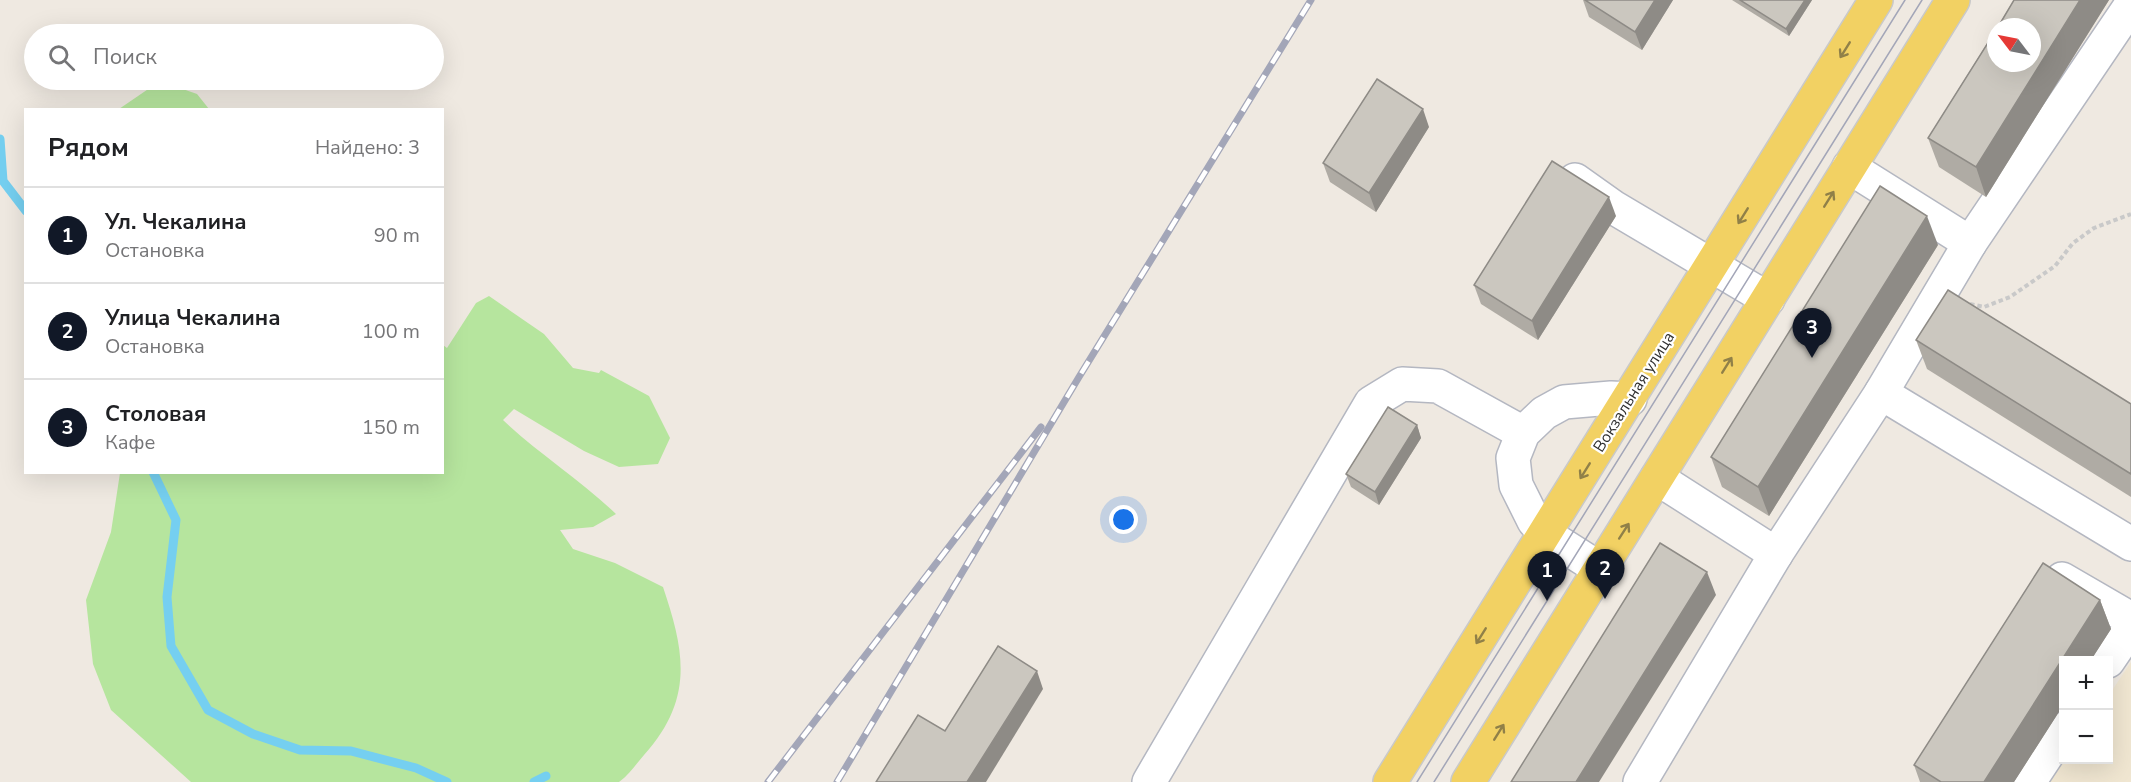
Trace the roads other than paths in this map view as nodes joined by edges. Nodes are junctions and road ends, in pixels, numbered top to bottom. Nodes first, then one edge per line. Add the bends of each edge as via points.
1 (1876, 0) edge
2 (1953, 0) edge
3 (2131, 5) edge
4 (1849, 167) junction
5 (1559, 168) edge
6 (1970, 243) junction
7 (1712, 265) junction
8 (1768, 299) junction
9 (1881, 393) junction
10 (1630, 399) junction
11 (1523, 433) junction
12 (1657, 478) junction
13 (1545, 534) junction
14 (2131, 544) edge
15 (1776, 554) junction
16 (1600, 568) junction
17 (2042, 595) edge
18 (2131, 619) edge
19 (2131, 627) edge
20 (2112, 656) edge
21 (2059, 737) edge
22 (1149, 782) edge
23 (1390, 782) edge
24 (1468, 782) edge
25 (1640, 782) edge
26 (2029, 782) edge

1 -> 7 main road, Вокзальная улица
2 - 4 main road
3 - 6 lane
4 - 6 lane
8 -> 4 main road
5 - 7 lane via 1613,207
6 - 9 lane
7 - 8 lane
7 - 10 main road, Вокзальная улица
12 -> 8 main road
9 - 14 lane
9 - 15 lane
10 - 11 lane via 1564,402 1544,413
10 -> 13 main road, Вокзальная улица
11 - 13 lane via 1513,458 1516,485
11 - 22 lane via 1438,386 1402,384 1371,403
12 - 15 lane
16 -> 12 main road
13 - 16 lane
13 -> 23 main road, Вокзальная улица
15 - 25 lane
24 -> 16 main road
17 - 18 lane via 2055,575
19 - 20 lane
21 - 26 lane

